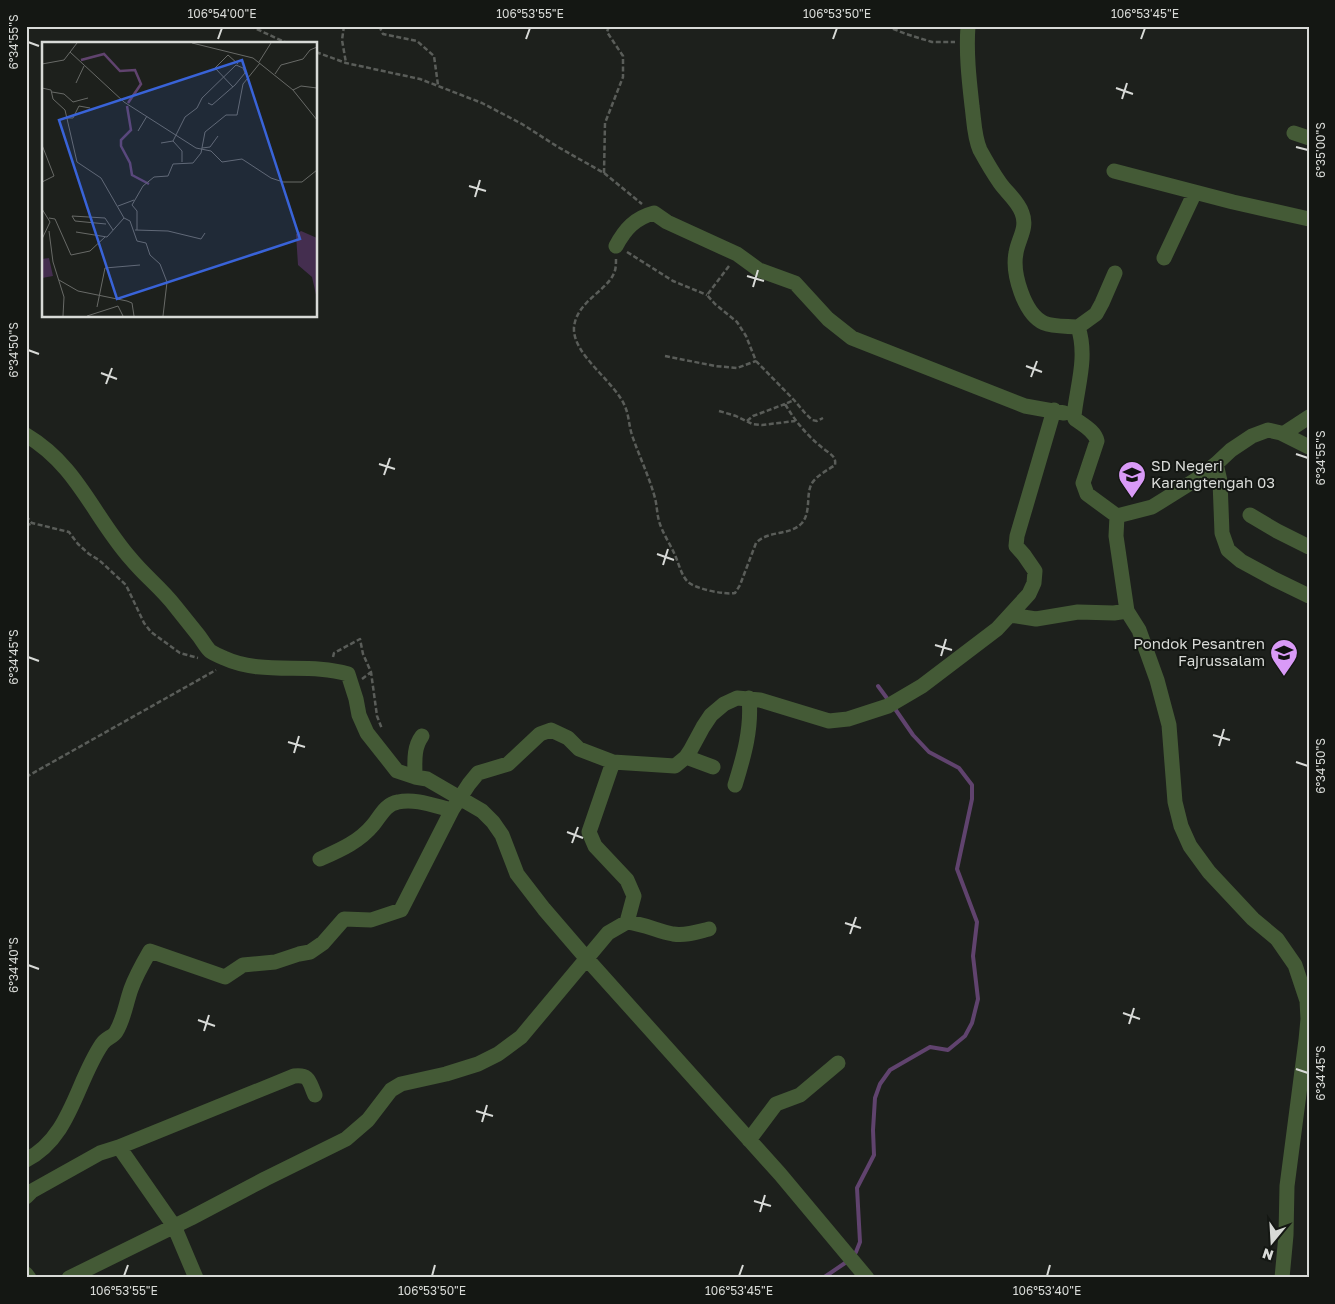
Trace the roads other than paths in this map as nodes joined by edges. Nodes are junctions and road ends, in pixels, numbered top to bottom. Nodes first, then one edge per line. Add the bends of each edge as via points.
1 (968, 26) edge
2 (1294, 133) dead end
3 (1309, 138) edge
4 (1114, 171) dead end
5 (1195, 192) junction
6 (1309, 219) edge
7 (616, 246) road end
8 (1164, 258) dead end
9 (1114, 273) dead end
10 (1078, 327) junction
11 (1054, 410) junction
12 (1074, 416) junction
13 (1309, 417) edge
14 (1284, 434) junction
15 (26, 435) edge
16 (1309, 446) edge
17 (1216, 464) junction
18 (1250, 515) dead end
19 (1117, 516) junction
20 (1309, 546) edge
21 (1309, 596) edge
22 (1127, 611) junction
23 (1010, 614) junction
24 (749, 698) junction
25 (422, 736) dead end
26 (686, 757) junction
27 (613, 762) junction
28 (713, 767) dead end
29 (415, 778) junction
30 (735, 785) dead end
31 (455, 804) junction
32 (320, 859) dead end
33 (627, 922) junction
34 (709, 929) dead end
35 (587, 959) junction
36 (838, 1063) dead end
37 (315, 1095) dead end
38 (749, 1140) junction
39 (119, 1148) junction
40 (27, 1156) edge
41 (26, 1197) edge
42 (174, 1226) junction
43 (26, 1274) edge
44 (28, 1278) edge
45 (69, 1278) edge
46 (196, 1278) edge
47 (868, 1278) edge
48 (1282, 1278) edge

1 - 10 street via 974,120 980,149 1000,183 1022,211 1024,219 1015,263 1026,306 1045,324
2 - 3 street
4 - 5 street
5 - 6 street
5 - 8 street
7 - 11 street via 633,222 654,213 737,254 759,270 795,284 828,319 852,338 1025,406
9 - 10 street via 1096,314
10 - 12 street via 1082,370
11 - 12 street
11 - 23 street via 1017,536 1016,546 1035,571 1034,583 1029,594
12 - 19 street via 1096,436 1097,441 1083,483 1086,494
13 - 14 street
14 - 16 street
14 - 17 street via 1268,430 1252,436
15 - 29 street via 63,464 131,559 168,596 210,651 231,661 253,665 348,674 358,715 367,733 397,771
17 - 19 street via 1152,507
17 - 21 street via 1220,481 1222,533 1228,550 1241,561
18 - 20 street
19 - 22 street via 1116,536
22 - 23 street via 1078,612 1036,619
22 - 48 street via 1139,630 1157,680 1169,726 1175,802 1190,846 1209,872 1287,952 1298,971 1307,1001 1306,1040 1287,1186
23 - 24 street via 997,629 922,686 894,703 848,719 829,721
24 - 26 street via 737,698 711,715
24 - 30 street via 749,730
25 - 29 street via 415,750
26 - 27 street via 675,766
26 - 28 street
27 - 31 street via 579,749 568,738 551,730 540,734 508,764 478,773
27 - 33 street via 589,832 595,846 627,880 634,896
29 - 31 street via 427,779
31 - 32 street via 395,802 385,808 372,826 352,844
31 - 35 street via 482,811 493,822 502,835 517,874
31 - 40 street via 401,910 394,914 371,920 344,919 323,943 310,952 275,962 243,965 225,977 150,951 132,988 116,1034 103,1042 54,1138 46,1147
33 - 34 street via 673,934
33 - 35 street via 608,932
35 - 38 street
35 - 42 street via 520,1037 498,1054 446,1074 401,1084 391,1090 368,1120 346,1139
36 - 38 street via 800,1095 776,1104
37 - 39 street via 307,1077 294,1076
38 - 47 street
39 - 41 street via 100,1153
39 - 42 street
42 - 45 street
42 - 46 street
43 - 44 street

